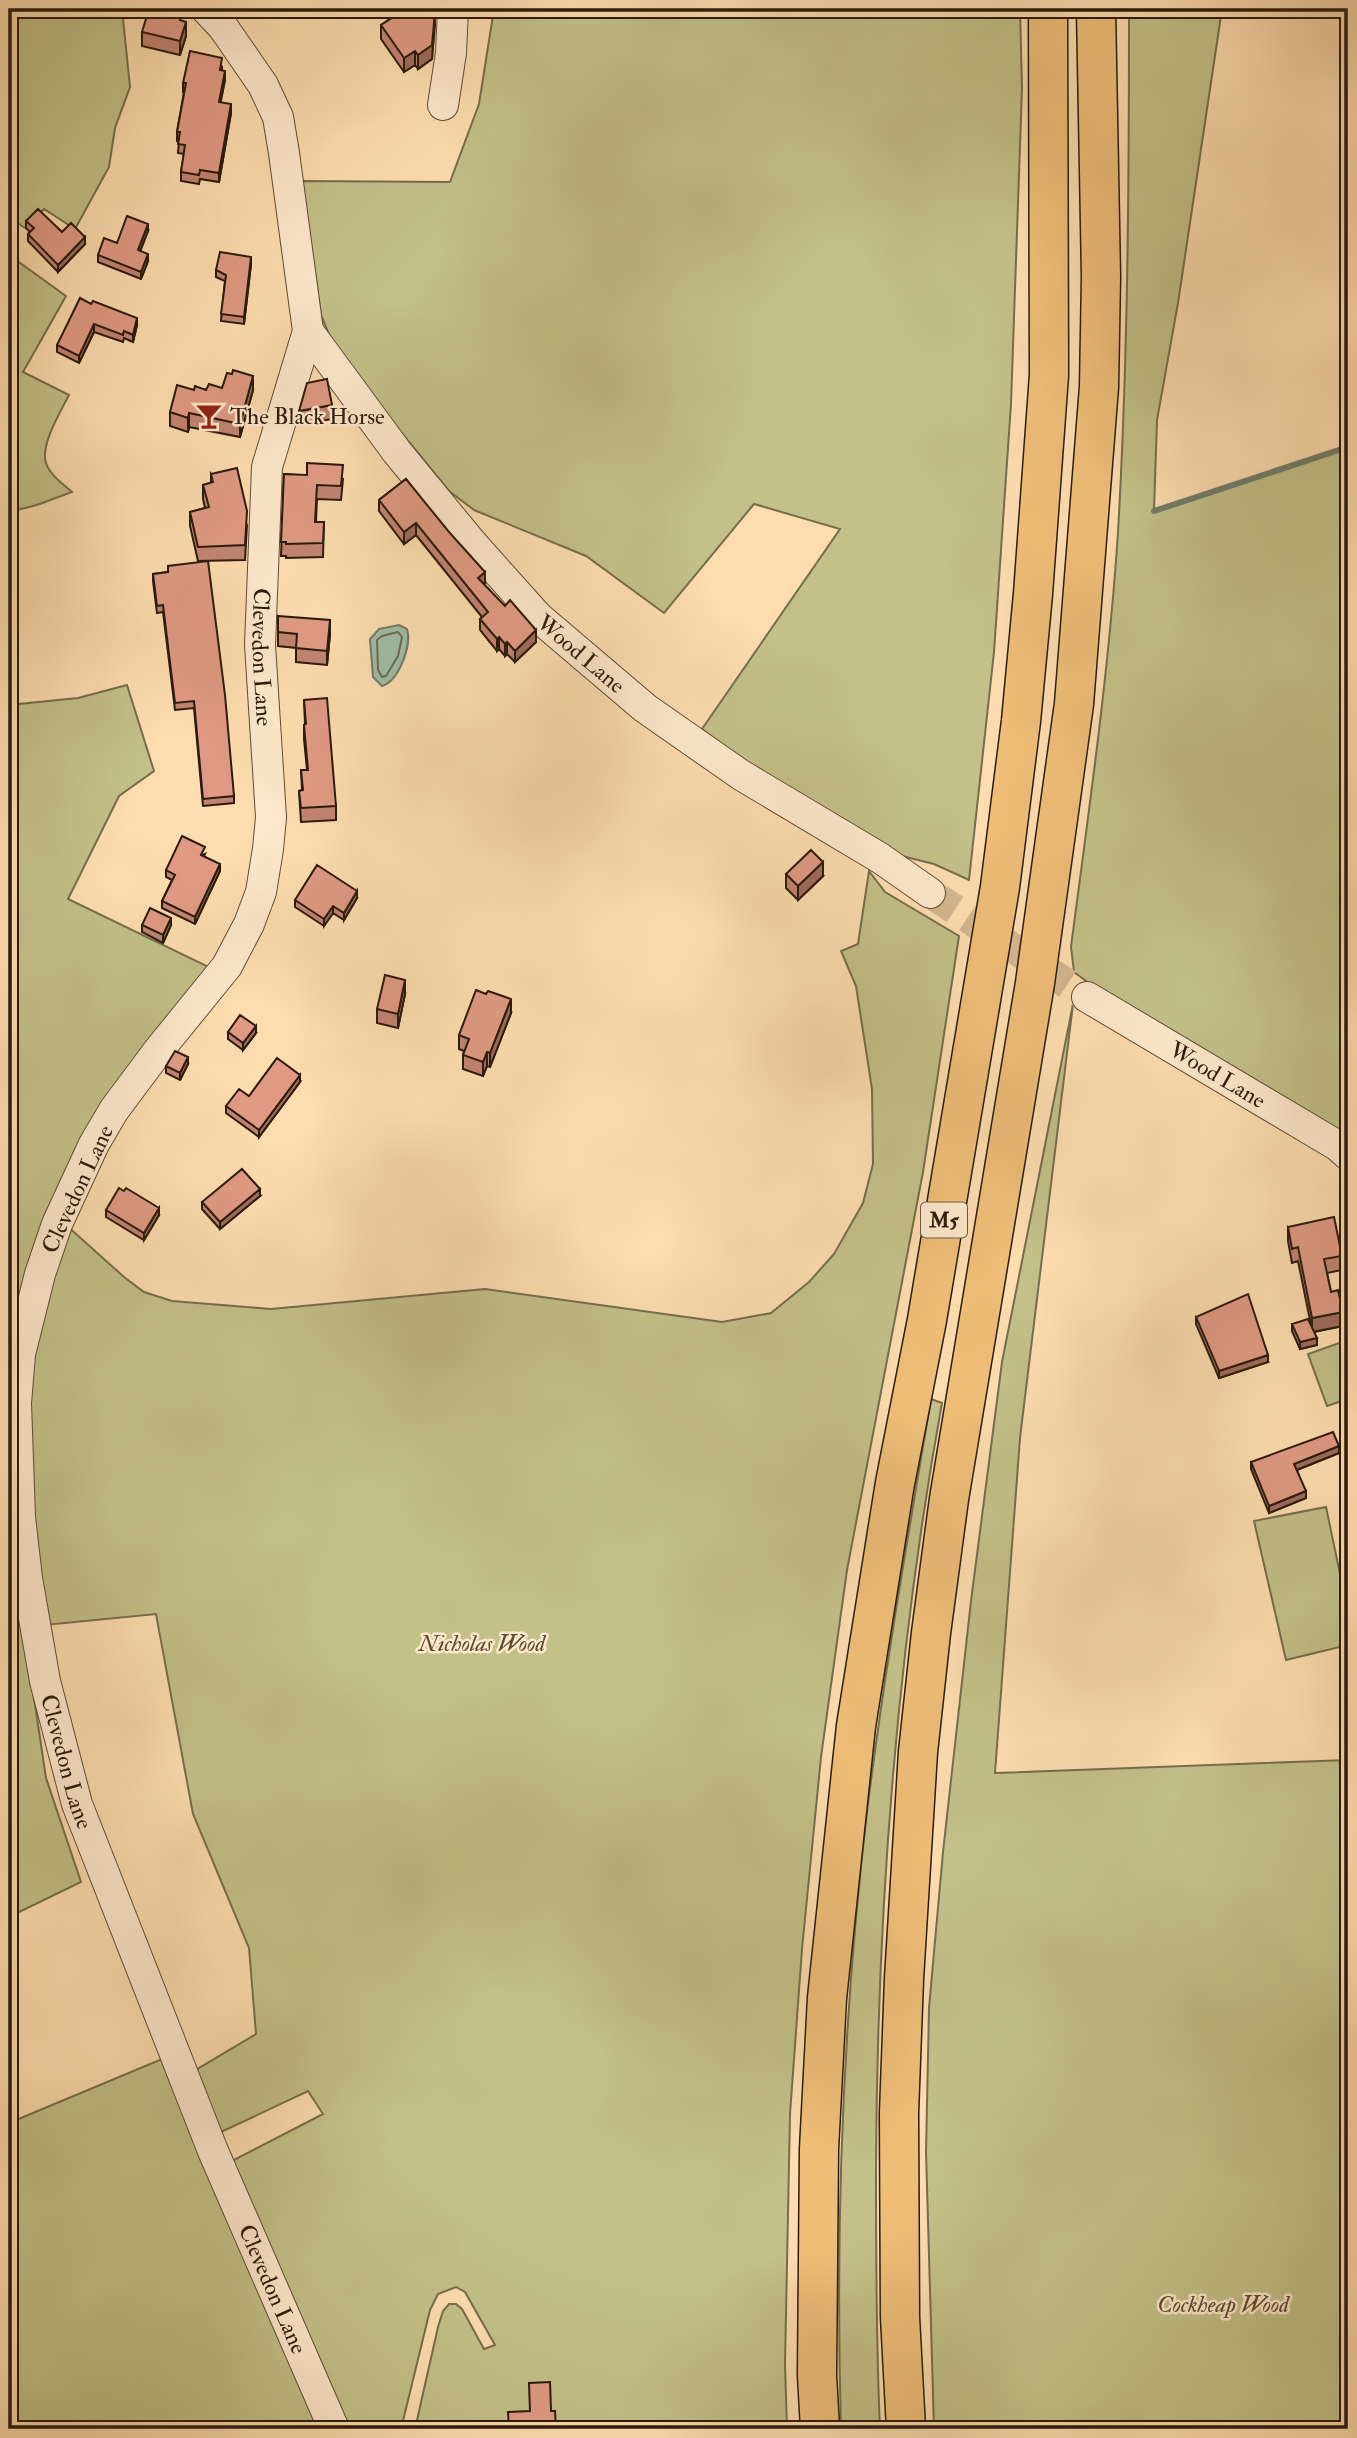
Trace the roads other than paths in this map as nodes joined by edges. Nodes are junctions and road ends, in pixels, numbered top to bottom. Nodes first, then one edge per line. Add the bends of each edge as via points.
1 (206, 9) edge
2 (453, 9) edge
3 (1048, 9) edge
4 (1096, 9) edge
5 (443, 105) dead end
6 (308, 331) junction
7 (930, 893) tunnel mouth
8 (1087, 997) tunnel mouth
9 (1348, 1155) edge
10 (334, 2429) edge
11 (820, 2429) edge
12 (905, 2429) edge

1 - 6 street, Clevedon Lane via 263,85 278,117
2 - 5 street
3 - 11 highway, M5 via 1049,375 1033,594 1000,887 856,1726 829,1984 819,2149
4 - 12 highway, M5 via 1099,387 1074,704 1035,983 930,1633 918,1752 899,2113
6 - 7 street, Wood Lane via 397,452 538,617 645,708 741,775
6 - 10 street, Clevedon Lane via 267,467 260,645 271,817 261,892 227,966 114,1110 62,1210 20,1354 16,1403 27,1578 45,1681 77,1804 213,2151
8 - 9 street, Wood Lane

